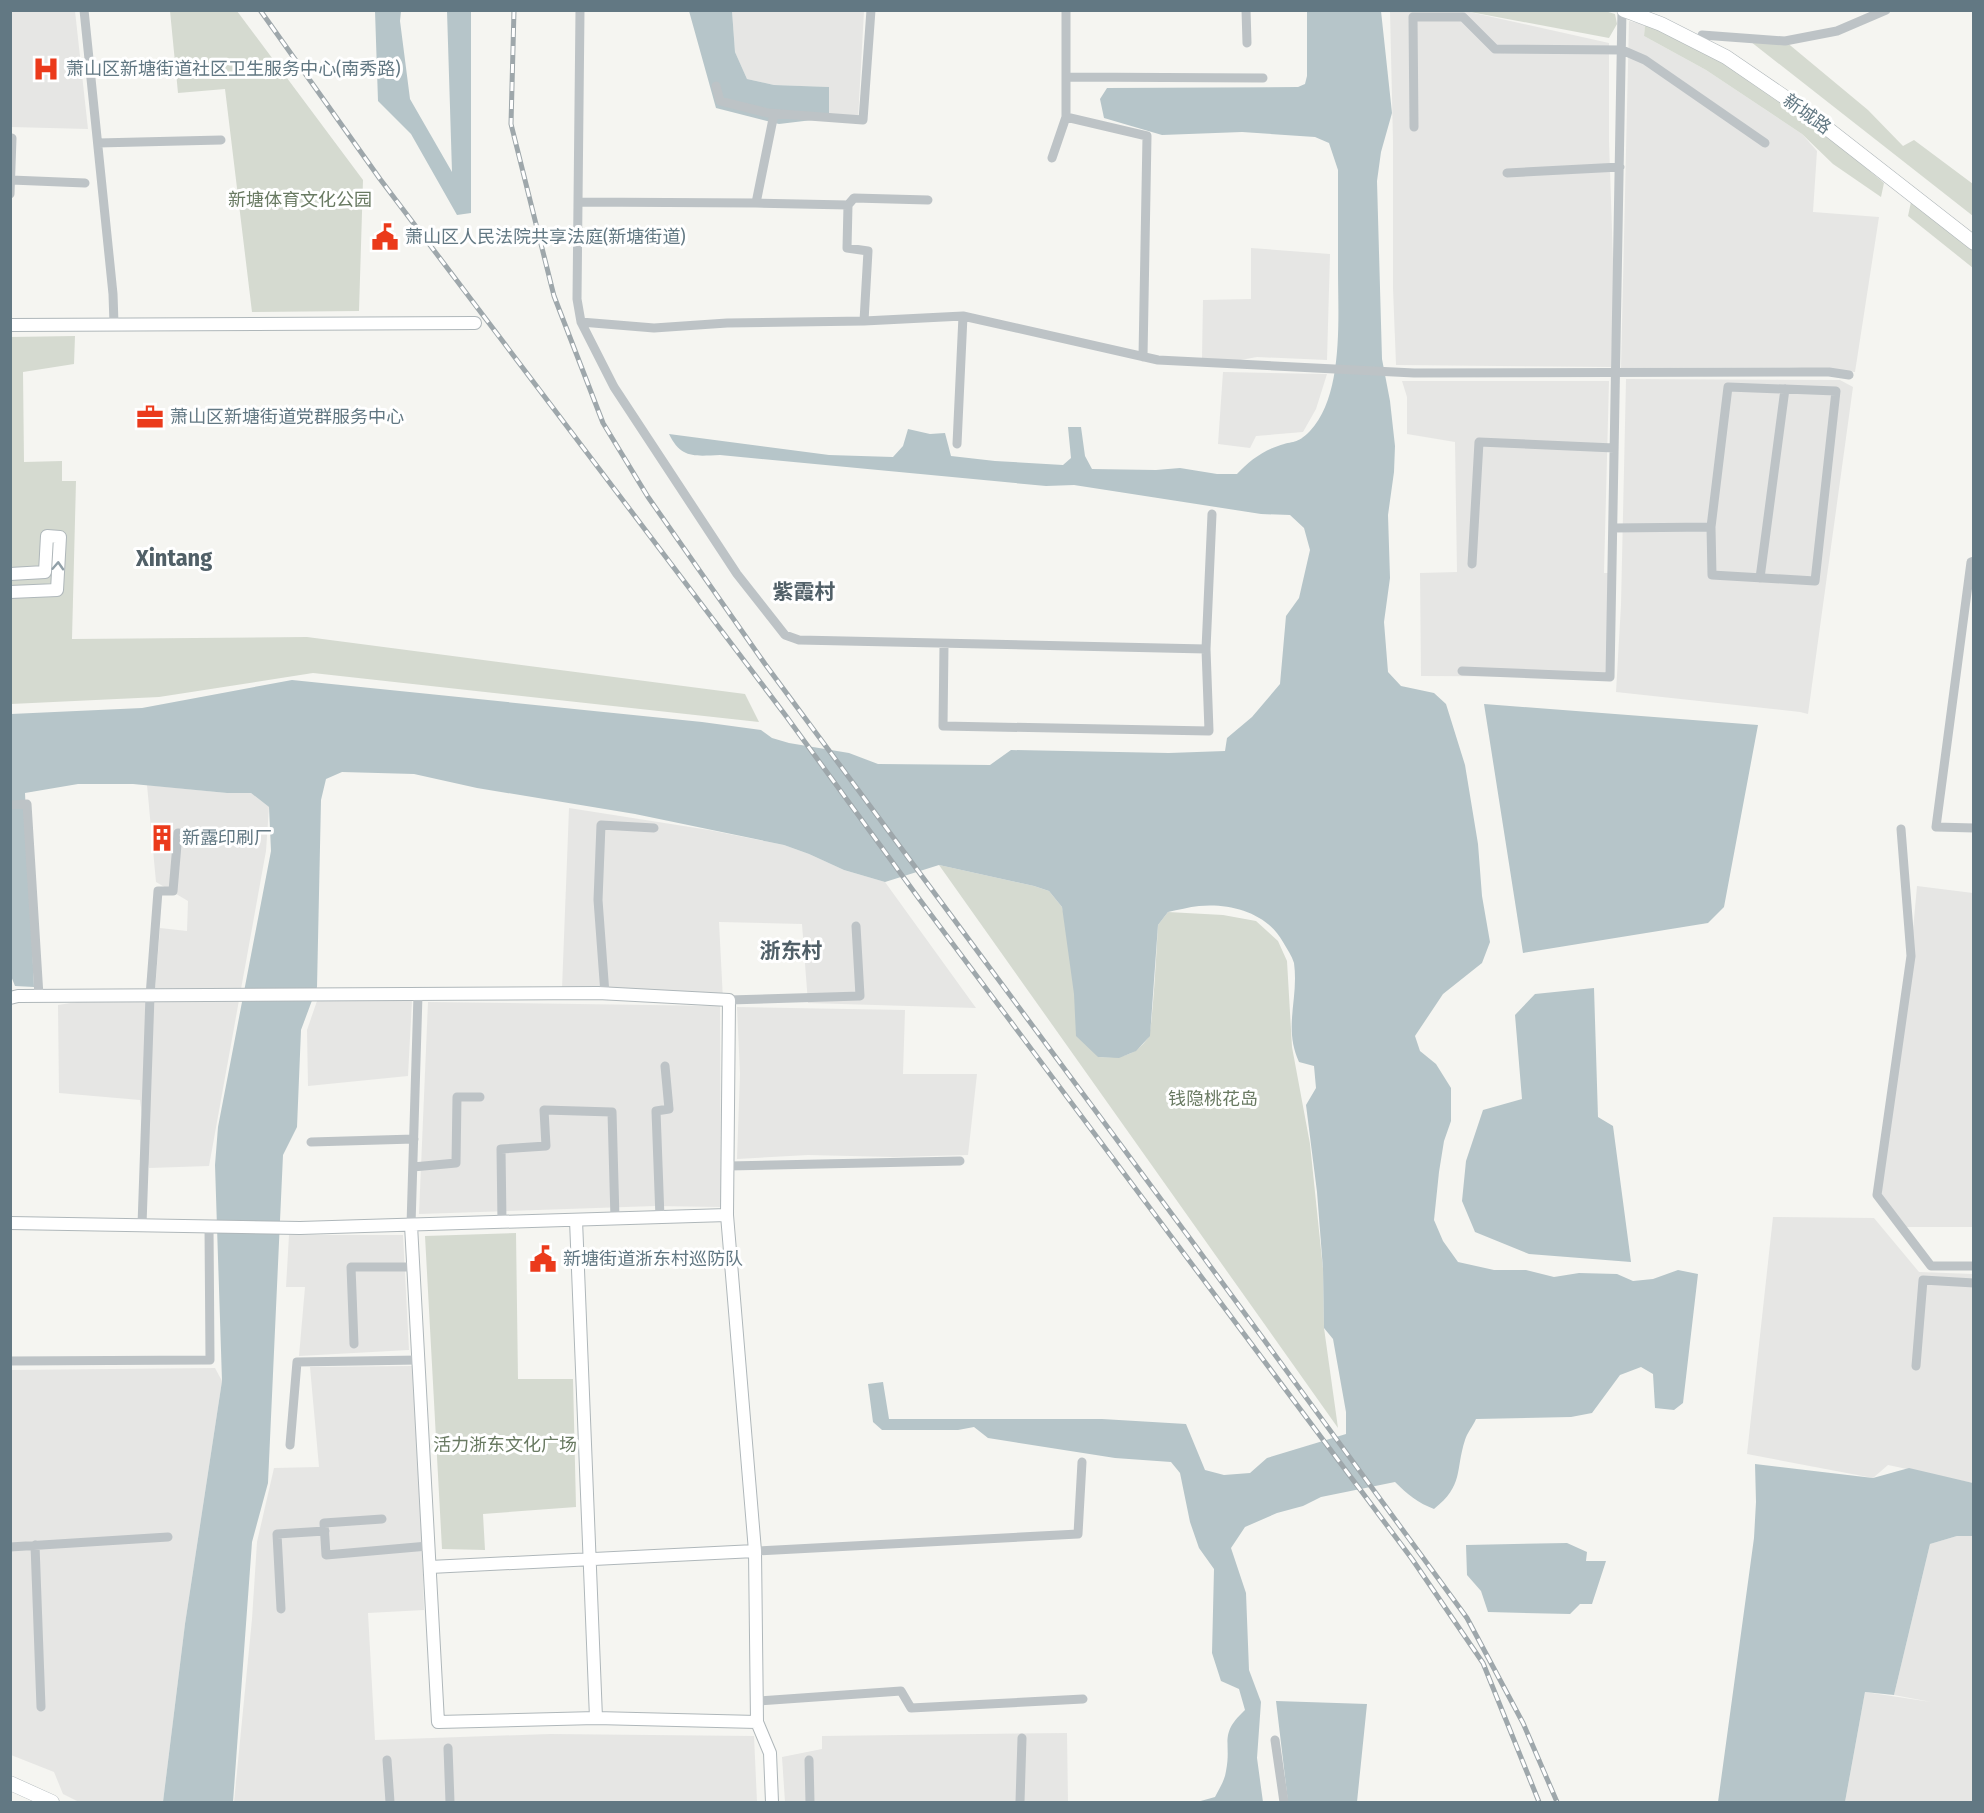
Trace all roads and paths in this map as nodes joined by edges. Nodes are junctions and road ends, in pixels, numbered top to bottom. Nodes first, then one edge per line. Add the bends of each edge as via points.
1 (84, 10) edge
2 (580, 10) edge
3 (871, 10) edge
4 (1066, 10) edge
5 (1246, 10) edge
6 (1623, 10) edge
7 (1648, 10) edge
8 (1886, 10) edge
9 (1702, 35) junction
10 (1247, 43) dead end
11 (1622, 50) junction
12 (1066, 76) junction
13 (1263, 78) dead end
14 (716, 86) dead end
15 (774, 114) junction
16 (1066, 117) junction
17 (1414, 127) dead end
18 (12, 138) dead end
19 (221, 140) dead end
20 (98, 142) junction
21 (1765, 143) dead end
22 (1052, 158) dead end
23 (1620, 167) junction
24 (1506, 173) dead end
25 (11, 180) edge
26 (85, 183) dead end
27 (10, 194) edge
28 (928, 200) dead end
29 (578, 202) junction
30 (756, 203) junction
31 (848, 205) junction
32 (1974, 233) edge
33 (1974, 243) edge
34 (963, 316) junction
35 (864, 321) junction
36 (582, 322) junction
37 (475, 323) dead end
38 (114, 324) junction
39 (10, 325) edge
40 (1143, 357) junction
41 (1616, 373) junction
42 (1849, 375) dead end
43 (1785, 389) junction
44 (957, 444) dead end
45 (1614, 448) junction
46 (1212, 514) dead end
47 (1711, 527) junction
48 (1613, 528) junction
49 (1974, 561) edge
50 (1472, 564) dead end
51 (10, 574) edge
52 (1760, 578) junction
53 (10, 592) edge
54 (944, 645) junction
55 (1206, 649) junction
56 (1462, 671) dead end
57 (10, 805) edge
58 (654, 828) dead end
59 (1974, 828) edge
60 (1901, 829) dead end
61 (237, 840) dead end
62 (856, 926) dead end
63 (605, 994) junction
64 (418, 995) junction
65 (39, 996) junction
66 (150, 996) junction
67 (10, 998) edge
68 (729, 1000) junction
69 (665, 1066) dead end
70 (480, 1097) dead end
71 (414, 1139) junction
72 (311, 1142) dead end
73 (960, 1161) dead end
74 (728, 1166) junction
75 (413, 1167) junction
76 (727, 1215) junction
77 (660, 1218) junction
78 (615, 1219) junction
79 (576, 1220) junction
80 (502, 1222) junction
81 (10, 1223) edge
82 (142, 1225) junction
83 (411, 1225) junction
84 (209, 1226) junction
85 (1974, 1266) edge
86 (413, 1267) junction
87 (1974, 1283) edge
88 (354, 1344) dead end
89 (418, 1360) junction
90 (10, 1361) edge
91 (1916, 1366) dead end
92 (290, 1445) dead end
93 (1082, 1462) dead end
94 (382, 1518) dead end
95 (325, 1532) junction
96 (168, 1538) dead end
97 (35, 1545) junction
98 (428, 1546) junction
99 (10, 1547) edge
100 (756, 1551) junction
101 (590, 1558) junction
102 (430, 1567) junction
103 (281, 1609) dead end
104 (1083, 1699) dead end
105 (757, 1701) junction
106 (41, 1707) dead end
107 (596, 1718) junction
108 (757, 1722) junction
109 (1022, 1738) dead end
110 (1275, 1740) dead end
111 (448, 1748) dead end
112 (387, 1760) dead end
113 (809, 1760) dead end
114 (10, 1783) edge
115 (52, 1803) edge
116 (390, 1803) edge
117 (450, 1803) edge
118 (772, 1803) edge
119 (810, 1803) edge
120 (1020, 1803) edge
121 (1284, 1803) edge

1 - 20 street
2 - 29 street
3 - 15 street via 863,120
4 - 12 street
5 - 10 street
6 - 11 street
6 - 33 main road, 新城路 via 1661,24 1726,57 1805,111
7 - 9 main road, 新城路
8 - 9 street via 1837,31 1785,41
9 - 32 main road, 新城路 via 1810,105
11 - 17 street via 1495,49 1463,17 1413,17
11 - 21 street via 1644,60
11 - 23 street
12 - 13 street
12 - 16 street
14 - 15 street via 720,101
15 - 30 street
16 - 22 street
16 - 40 street via 1147,136
18 - 25 street
19 - 20 street
20 - 38 street
23 - 24 street
23 - 41 street
25 - 26 street
25 - 27 street
28 - 31 street via 854,198
29 - 30 street
29 - 36 street via 577,299
30 - 31 street
31 - 35 street via 848,248 868,251
34 - 35 street
34 - 40 street
34 - 44 street
35 - 36 street via 654,328
36 - 54 street via 614,387 736,574 785,635 799,640
37 - 38 street
38 - 39 street
40 - 41 street via 1414,373
41 - 42 street
41 - 45 street
43 - 47 street via 1728,387
43 - 52 street
43 - 52 street via 1836,392 1815,581
45 - 48 street
45 - 50 street via 1479,442
46 - 55 street
47 - 48 street
47 - 52 street via 1713,575
48 - 56 street via 1610,677
49 - 59 street via 1936,827
53 -> 51 street via 57,590 60,537 47,536 45,572
54 - 55 street
54 - 55 street via 943,726 1209,731
57 - 65 street via 27,804
58 - 63 street via 601,825 598,900
60 - 85 street via 1911,956 1876,1195 1931,1266
61 - 66 street via 178,832 173,891 158,891
62 - 68 street via 860,996
63 - 64 street
63 - 68 street
64 - 66 street
64 - 71 street
65 - 66 street
65 - 67 street
66 - 82 street
68 - 74 street
69 - 77 street via 669,1109 656,1111
70 - 75 street via 457,1097 456,1163
71 - 72 street
71 - 75 street
73 - 74 street
74 - 76 street
75 - 83 street
76 - 77 street
76 - 100 street
77 - 78 street
78 - 79 street
78 - 80 street via 612,1112 544,1110 546,1146 501,1149
79 - 80 street
79 - 101 street
80 - 83 street
81 - 82 street
82 - 84 street
83 - 84 street
83 - 86 street
84 - 90 street via 210,1360
86 - 88 street via 351,1267
86 - 89 street
87 - 91 street via 1923,1280
89 - 92 street via 297,1362
89 - 98 street
93 - 100 street via 1078,1534
94 - 95 street via 324,1523
95 - 98 street via 326,1555
95 - 103 street via 277,1534
96 - 97 street
97 - 99 street
97 - 106 street
98 - 102 street
100 - 101 street
100 - 105 street
101 - 102 street
101 - 107 street
102 - 107 street via 438,1722
104 - 105 street via 911,1708 901,1691
105 - 108 street
107 - 108 street
108 - 118 street via 770,1753
109 - 120 street
110 - 121 street
111 - 117 street
112 - 116 street
113 - 119 street
114 - 115 main road

